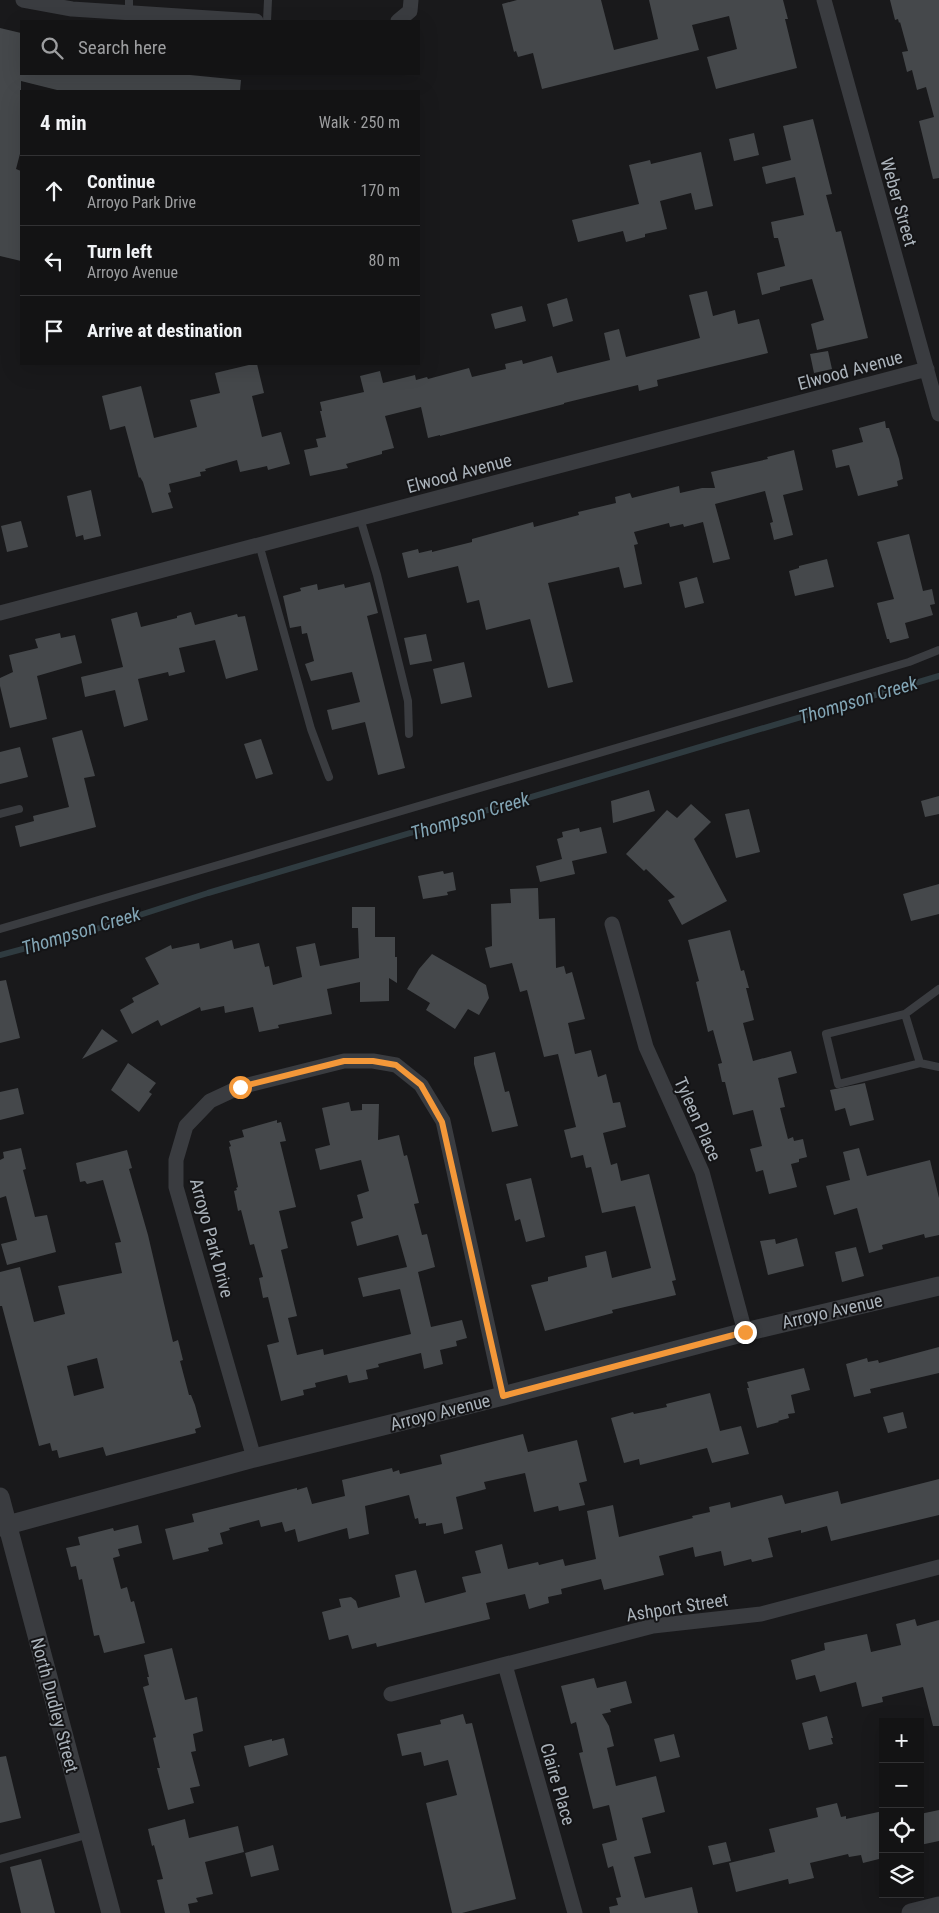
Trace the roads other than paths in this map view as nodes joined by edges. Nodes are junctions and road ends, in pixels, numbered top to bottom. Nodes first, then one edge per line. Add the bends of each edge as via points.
1 (23, 0) edge
2 (268, 0) edge
3 (411, 0) edge
4 (824, 0) edge
5 (129, 7) edge
6 (247, 20) edge
7 (267, 20) edge
8 (399, 20) edge
9 (927, 369) junction
10 (939, 414) edge
11 (360, 518) junction
12 (259, 544) junction
13 (0, 613) edge
14 (939, 650) edge
15 (409, 734) dead end
16 (329, 777) dead end
17 (19, 809) dead end
18 (0, 814) edge
19 (612, 924) dead end
20 (0, 929) edge
21 (939, 989) edge
22 (905, 1014) junction
23 (920, 1063) junction
24 (939, 1068) edge
25 (939, 1286) edge
26 (745, 1332) junction
27 (503, 1396) junction
28 (254, 1458) junction
29 (0, 1497) edge
30 (4, 1526) edge
31 (939, 1567) edge
32 (505, 1665) junction
33 (391, 1694) dead end
34 (90, 1834) junction
35 (0, 1859) edge
36 (939, 1906) edge
37 (111, 1913) edge
38 (575, 1913) edge
39 (911, 1913) edge

1 - 5 street via 72,9
2 - 7 lane
3 - 8 street via 410,11
4 - 9 street, Weber Street
5 - 6 street
9 - 10 street, Weber Street
9 - 11 street, Elwood Avenue
11 - 12 street, Elwood Avenue
11 - 15 lane via 380,584 408,701
12 - 13 street, Elwood Avenue
12 - 16 lane via 311,729
14 - 20 lane
17 - 18 lane
19 - 26 street, Tyleen Place via 646,1046 702,1172
21 - 22 lane
22 - 23 lane
22 - 23 lane via 826,1034 838,1084
23 - 24 lane
25 - 26 street, Arroyo Avenue
26 - 27 street, Arroyo Avenue
27 - 28 street, Arroyo Avenue
27 - 28 street, Arroyo Park Drive via 442,1122 421,1085 396,1065 344,1061 240,1087 210,1101 186,1126 176,1160 176,1188
28 - 30 street, Arroyo Avenue
29 - 30 street, North Dudley Street
30 - 34 street, North Dudley Street
31 - 32 street, Ashport Street via 762,1614 653,1626
32 - 33 street, Ashport Street
32 - 38 street, Claire Place
34 - 35 lane
34 - 37 street, North Dudley Street
36 - 39 street

